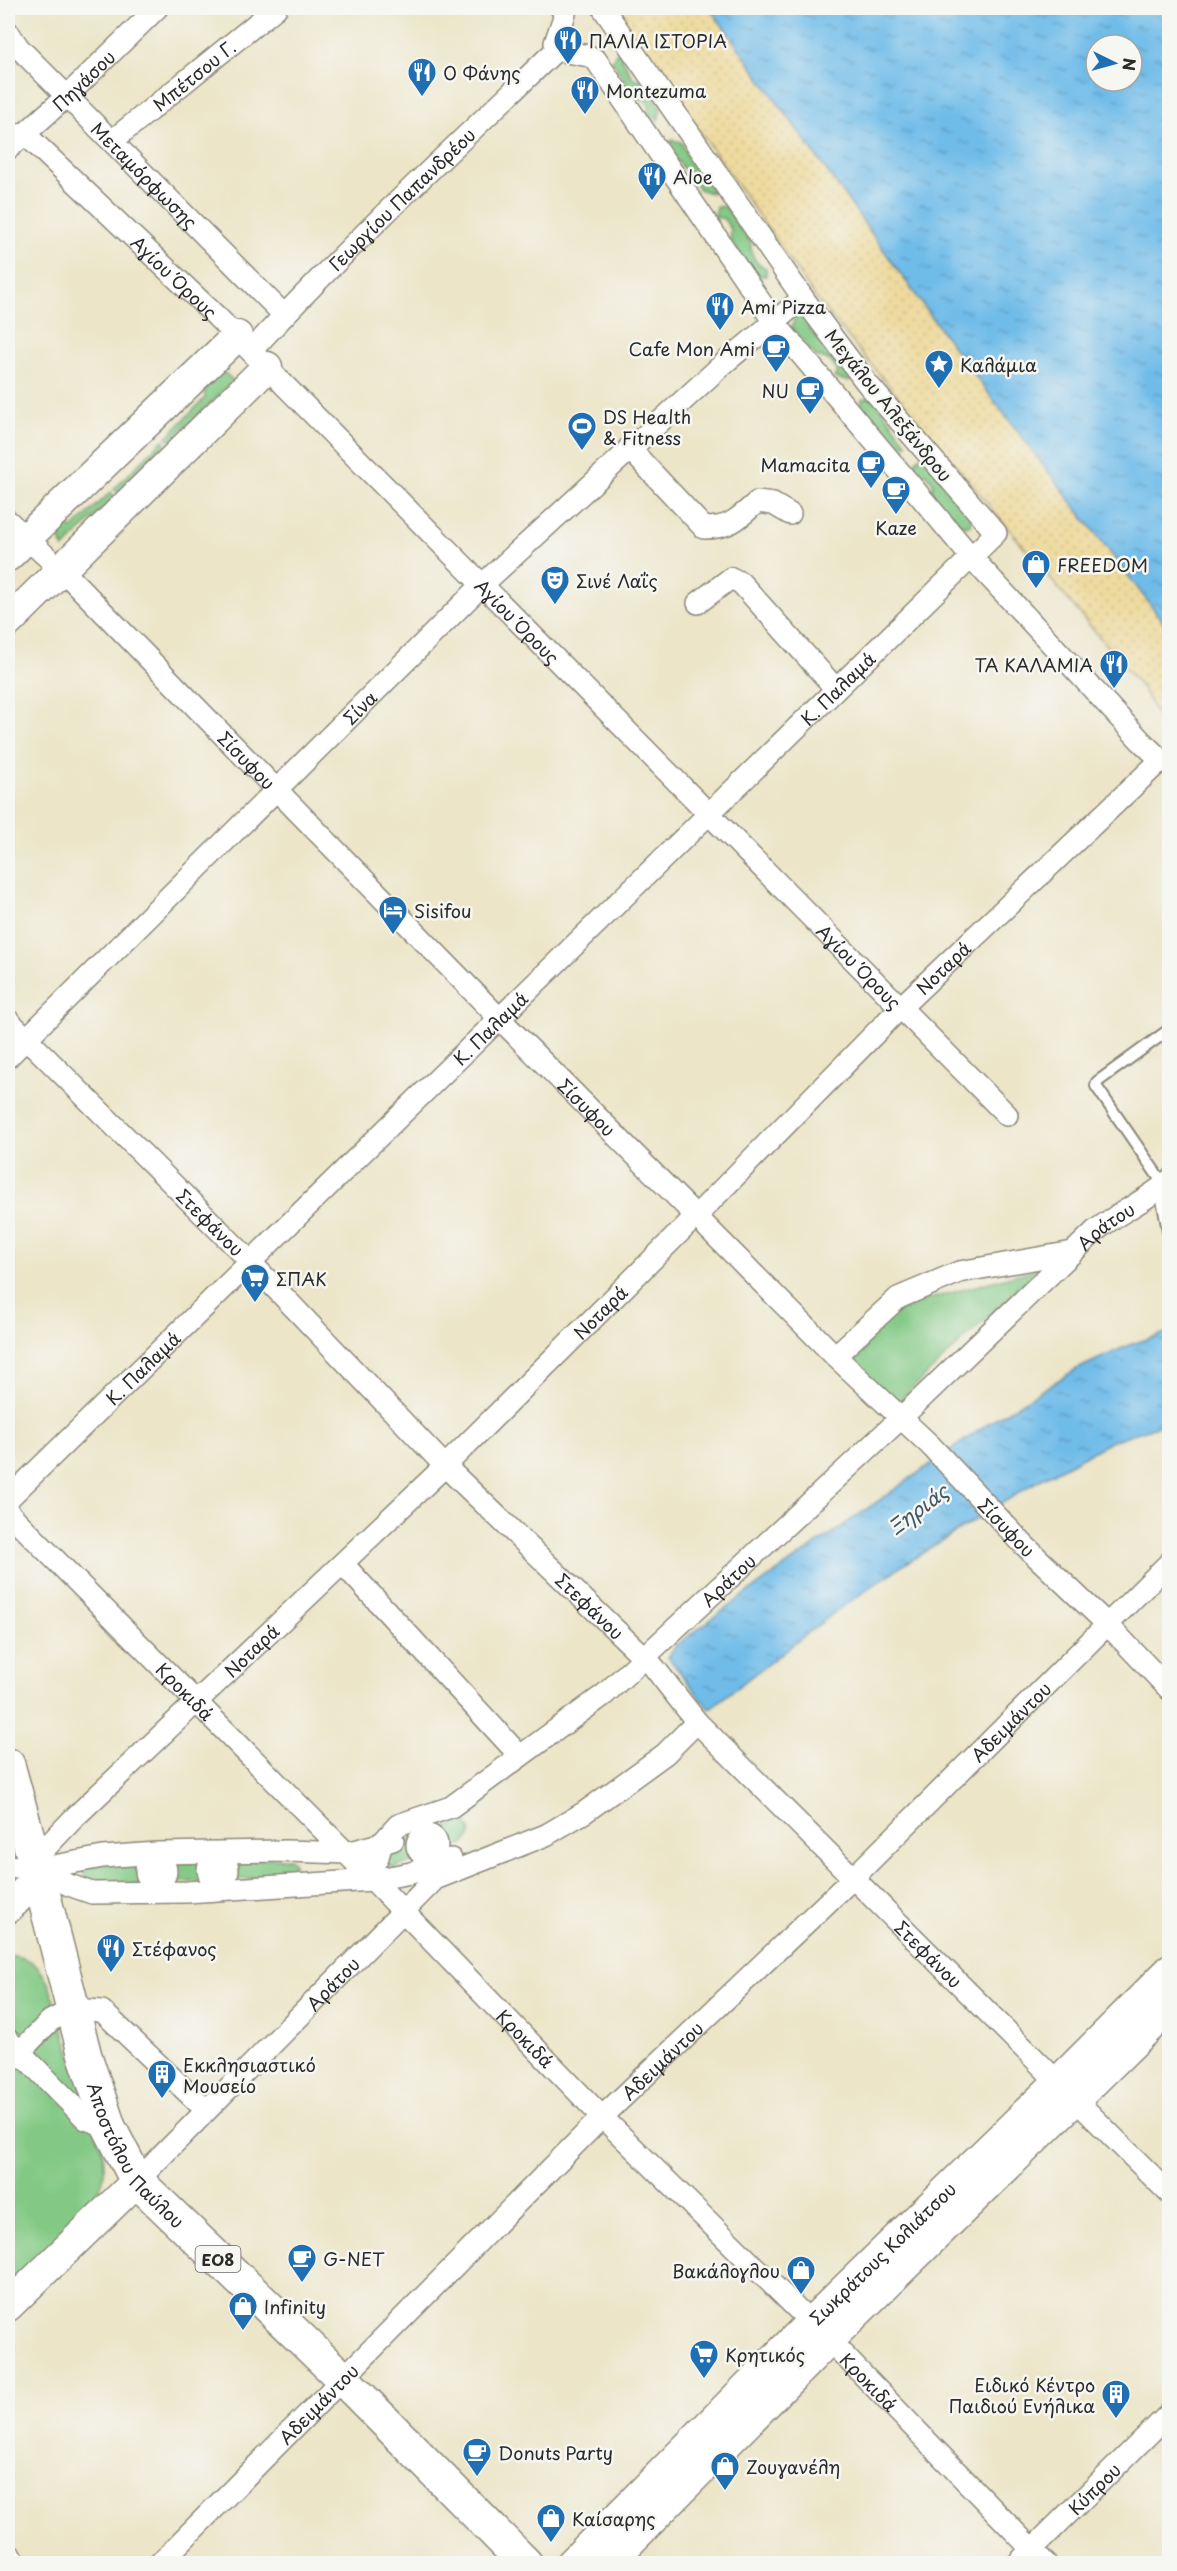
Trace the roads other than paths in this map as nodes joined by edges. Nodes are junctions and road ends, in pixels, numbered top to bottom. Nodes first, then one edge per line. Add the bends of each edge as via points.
1 (157, 8) edge
2 (276, 8) edge
3 (561, 8) edge
4 (603, 8) edge
5 (8, 32) edge
6 (556, 50) junction
7 (68, 95) junction
8 (24, 133) junction
9 (112, 141) junction
10 (8, 149) edge
11 (803, 298) junction
12 (284, 315) junction
13 (774, 322) junction
14 (252, 352) junction
15 (629, 448) junction
16 (790, 514) dead end
17 (13, 539) edge
18 (971, 557) junction
19 (60, 568) junction
20 (483, 584) junction
21 (698, 603) dead end
22 (8, 622) edge
23 (836, 689) junction
24 (1165, 762) edge
25 (276, 789) junction
26 (709, 813) junction
27 (901, 1007) junction
28 (499, 1018) junction
29 (8, 1020) edge
30 (1170, 1029) edge
31 (25, 1039) junction
32 (8, 1057) edge
33 (1007, 1115) dead end
34 (1164, 1185) edge
35 (696, 1216) junction
36 (1170, 1241) edge
37 (1073, 1252) junction
38 (251, 1262) junction
39 (834, 1356) junction
40 (901, 1418) junction
41 (445, 1466) junction
42 (8, 1499) edge
43 (8, 1512) edge
44 (1170, 1562) edge
45 (343, 1564) junction
46 (1108, 1625) junction
47 (649, 1661) junction
48 (1170, 1690) edge
49 (197, 1702) junction
50 (697, 1722) junction
51 (520, 1756) junction
52 (8, 1765) edge
53 (451, 1807) junction
54 (382, 1843) junction
55 (426, 1846) junction
56 (346, 1853) junction
57 (479, 1861) junction
58 (25, 1869) edge
59 (218, 1870) junction
60 (155, 1872) junction
61 (371, 1878) junction
62 (853, 1878) junction
63 (8, 1908) edge
64 (403, 1913) junction
65 (1170, 1970) edge
66 (1170, 2007) edge
67 (73, 2008) junction
68 (12, 2052) edge
69 (1067, 2091) junction
70 (206, 2110) junction
71 (602, 2117) junction
72 (109, 2127) junction
73 (137, 2181) junction
74 (1170, 2194) edge
75 (11, 2296) edge
76 (820, 2331) junction
77 (342, 2378) junction
78 (1170, 2413) edge
79 (8, 2553) edge
80 (1031, 2559) edge
81 (18, 2564) edge
82 (159, 2564) edge
83 (526, 2564) edge
84 (571, 2564) edge
85 (608, 2564) edge

1 - 7 street, Πηγάσου
2 - 9 street, Μπέτσου Γ.
3 - 6 street via 565,14
4 - 11 street, Μεγάλου Αλεξάνδρου
5 - 7 street, Μεταμόρφωσης via 19,48
6 - 12 street, Γεωργίου Παπανδρέου
6 - 13 street via 596,60
7 - 8 street, Πηγάσου
7 - 9 street, Μεταμόρφωσης
8 - 10 street, Πηγάσου
8 - 14 street, Αγίου Όρους
9 - 12 street, Μεταμόρφωσης
11 - 13 street, Σίνα
11 - 18 street, Μεγάλου Αλεξάνδρου via 866,382 996,534
12 - 14 street, Γεωργίου Παπανδρέου
13 - 15 street, Σίνα
13 - 18 street
14 - 17 street, Γεωργίου Παπανδρέου
14 - 19 street, Γεωργίου Παπανδρέου
14 - 20 street, Αγίου Όρους
15 - 16 street via 704,528 734,522 756,502 773,504
15 - 20 street, Σίνα
17 - 19 street, Σίσυφου
18 - 23 street, Κ. Παλαμά
18 - 24 street
19 - 22 street, Γεωργίου Παπανδρέου
19 - 25 street, Σίσυφου
20 - 25 street, Σίνα
20 - 26 street, Αγίου Όρους
21 - 23 street via 731,578 741,584
23 - 26 street, Κ. Παλαμά
24 - 27 street, Νοταρά
25 - 28 street, Σίσυφου
25 - 31 street, Σίνα
26 - 27 street, Αγίου Όρους
26 - 28 street, Κ. Παλαμά
27 - 33 street, Αγίου Όρους
27 - 35 street, Νοταρά
28 - 35 street, Σίσυφου
28 - 38 street, Κ. Παλαμά
29 - 31 street, Στεφάνου
30 - 34 lane via 1096,1086
31 - 32 street, Σίνα
31 - 38 street, Στεφάνου
34 - 36 lane
34 - 37 street, Αράτου via 1102,1226
35 - 39 street, Σίσυφου
35 - 41 street, Νοταρά
37 - 39 street, Αράτου via 959,1272 898,1298
37 - 40 street, Αράτου
38 - 41 street, Στεφάνου
38 - 42 street, Κ. Παλαμά
39 - 40 street, Σίσυφου
40 - 46 street, Σίσυφου
40 - 47 street, Αράτου
41 - 45 street, Νοταρά
41 - 47 street, Στεφάνου
43 - 49 street, Κροκιδά
44 - 46 street, Αδειμάντου
45 - 49 street, Νοταρά
45 - 51 street
46 - 48 street, Σίσυφου
46 - 62 street, Αδειμάντου
47 - 50 street, Στεφάνου
47 - 51 street, Αράτου
49 - 56 street, Κροκιδά
49 - 58 street, Νοταρά
50 - 57 street, Αράτου via 665,1754 585,1812 546,1835
50 - 62 street, Στεφάνου
51 - 53 street, Αράτου
52 - 58 main road, ΕΟ8
53 - 54 street, Αράτου via 398,1825
53 - 55 street
54 - 55 street
54 - 56 street
54 - 61 street, Αράτου
55 - 57 street
55 - 61 street
56 - 59 street
56 - 61 street, Κροκιδά
57 - 64 street, Αράτου via 435,1879
58 - 60 street via 103,1857
58 - 60 street via 92,1893
58 - 63 street, Νοταρά
58 - 67 main road, Αποστόλου Παύλου / ΕΟ8
59 - 60 street
59 - 60 street
59 - 61 street
61 - 64 street, Κροκιδά
62 - 69 street, Στεφάνου
62 - 71 street, Αδειμάντου
64 - 70 street, Αράτου
64 - 71 street, Κροκιδά
65 - 69 street, Σωκράτους Κολιάτσου
66 - 69 street, Σωκράτους Κολιάτσου
67 - 68 street via 50,2020
67 - 70 street via 102,2011
67 - 72 main road, Αποστόλου Παύλου / ΕΟ8
68 - 72 street via 86,2119
69 - 74 street, Στεφάνου
69 - 76 street, Σωκράτους Κολιάτσου
70 - 73 street, Αράτου
71 - 76 street, Κροκιδά
71 - 77 street, Αδειμάντου
72 - 73 main road, Αποστόλου Παύλου / ΕΟ8
73 - 75 street, Αράτου
73 - 77 main road, Αποστόλου Παύλου / ΕΟ8
76 - 80 street, Κροκιδά
76 - 84 street, Σωκράτους Κολιάτσου
76 - 85 street, Σωκράτους Κολιάτσου
77 - 82 street, Αδειμάντου
77 - 83 main road, Αποστόλου Παύλου / ΕΟ8
78 - 80 street, Κύπρου
79 - 81 street

